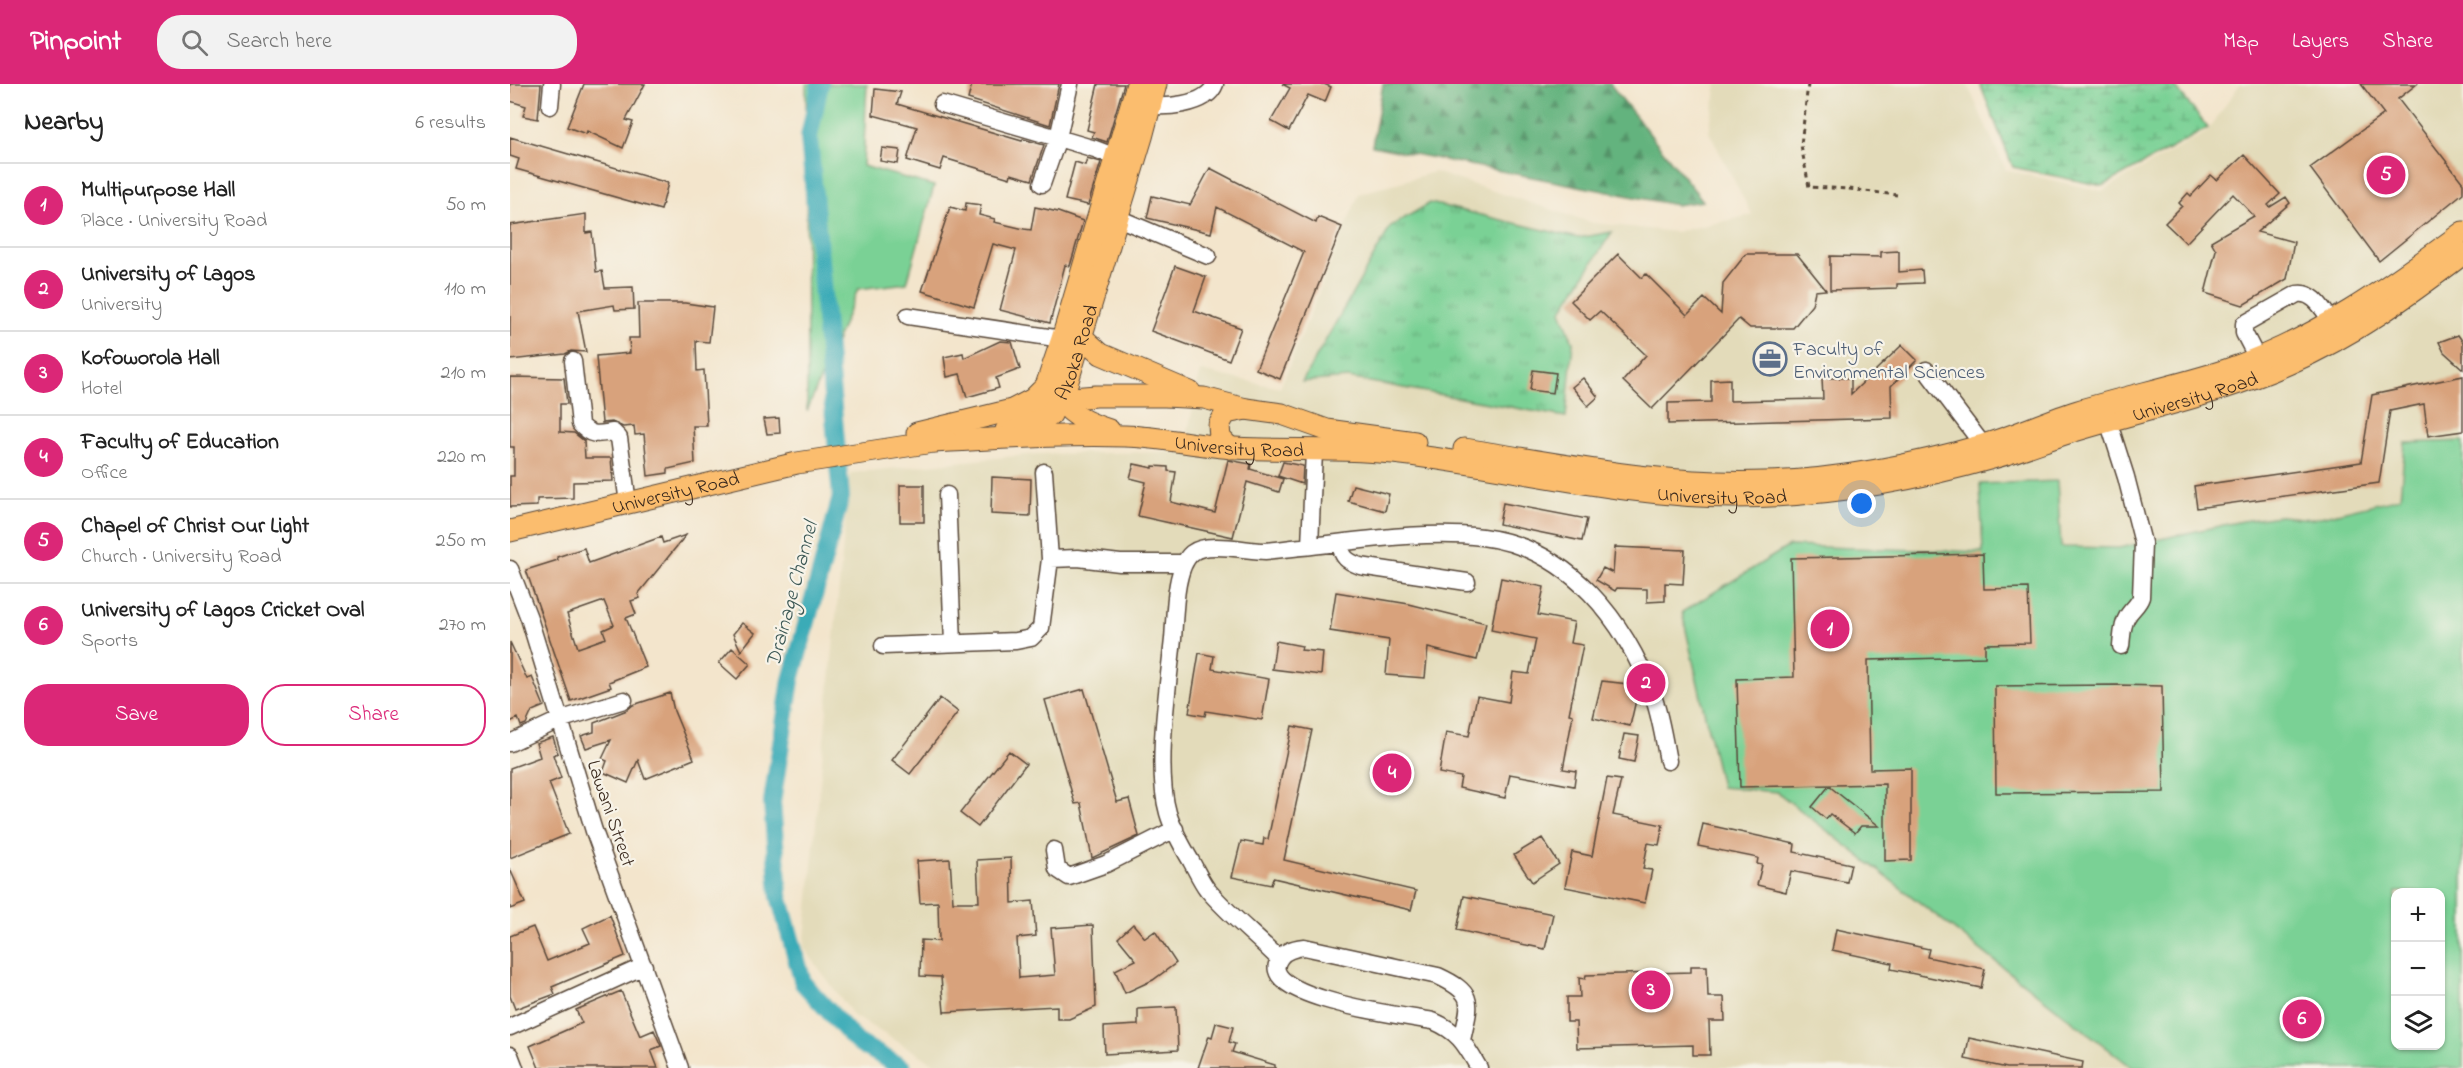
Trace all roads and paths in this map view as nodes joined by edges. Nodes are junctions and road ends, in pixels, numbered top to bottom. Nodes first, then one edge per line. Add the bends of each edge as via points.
1 (552, 84) edge
2 (1070, 84) edge
3 (1156, 84) edge
4 (1215, 84) edge
5 (1808, 84) edge
6 (1140, 97) edge
7 (942, 104) dead end
8 (550, 106) dead end
9 (1058, 138) junction
10 (1116, 157) junction
11 (1042, 184) dead end
12 (1898, 195) dead end
13 (1118, 218) junction
14 (2463, 232) edge
15 (2463, 254) edge
16 (1208, 256) dead end
17 (908, 316) dead end
18 (2332, 322) junction
19 (1072, 338) junction
20 (2257, 358) junction
21 (573, 361) dead end
22 (1052, 368) junction
23 (1926, 370) dead end
24 (1204, 398) junction
25 (1060, 399) junction
26 (1246, 409) junction
27 (1012, 410) junction
28 (2105, 413) junction
29 (1127, 436) junction
30 (934, 442) junction
31 (1230, 448) junction
32 (1314, 451) junction
33 (1989, 451) junction
34 (842, 455) junction
35 (1044, 472) dead end
36 (947, 495) dead end
37 (628, 503) junction
38 (510, 531) edge
39 (1340, 543) junction
40 (1310, 546) junction
41 (1050, 558) junction
42 (1184, 563) junction
43 (510, 569) edge
44 (1467, 582) dead end
45 (953, 643) junction
46 (883, 646) dead end
47 (2121, 646) dead end
48 (624, 700) dead end
49 (559, 720) junction
50 (510, 743) edge
51 (1668, 761) dead end
52 (1175, 829) junction
53 (1053, 850) dead end
54 (1279, 959) junction
55 (644, 966) junction
56 (510, 1027) edge
57 (1462, 1040) junction
58 (510, 1055) edge
59 (515, 1068) edge
60 (680, 1068) edge
61 (1479, 1068) edge

1 - 8 street
2 - 9 street
3 - 6 main road, Akoka Road
4 - 6 street via 1213,91 1195,102
5 - 12 path via 1801,145 1809,187
6 - 10 main road
6 - 13 main road, Akoka Road
7 - 9 street
9 - 10 street
9 - 11 street
10 - 19 main road
13 - 16 street
13 - 19 main road, Akoka Road
14 - 18 main road, University Road via 2388,288
15 - 28 main road, University Road via 2402,300 2312,353 2219,390
17 - 19 street
18 - 20 main road, University Road
18 - 20 street via 2312,296 2297,294 2244,324 2244,333
19 - 22 main road
19 - 24 main road
19 - 25 main road, Akoka Road
20 - 28 main road, University Road
21 - 37 street via 580,424 587,432 614,432 619,438
22 - 25 main road
22 - 27 main road via 1042,391
23 - 33 street
24 - 25 main road, University Road
24 - 26 main road, University Road
25 - 27 main road, University Road
25 - 29 main road via 1086,423
25 - 30 main road, Akoka Road via 1044,420
26 - 31 main road via 1226,413 1219,425 1220,438
26 - 33 main road, University Road via 1282,414 1328,430 1641,476 1720,482 1815,477
27 - 34 main road, University Road
28 - 33 main road, University Road
28 - 47 street via 2143,543 2141,597 2124,622
29 - 30 main road, University Road
29 - 31 main road, University Road
30 - 34 main road, Akoka Road
31 - 32 main road, University Road
32 - 33 main road, University Road via 1403,454 1677,496 1733,497 1783,495 1915,477
32 - 40 street
34 - 37 main road, University Road
35 - 41 street
36 - 45 street
37 - 38 main road, University Road
39 - 40 street
39 - 44 street via 1347,561 1360,566
39 - 51 street via 1484,537 1521,547 1563,568 1595,596 1635,656 1655,701
40 - 42 street via 1264,551 1208,548 1194,552
41 - 42 street
41 - 45 street via 1041,628 1031,638
42 - 52 street via 1179,580 1163,754 1168,813
43 - 49 street, Lawani Street
45 - 46 street
48 - 49 street
49 - 50 street
49 - 55 street, Lawani Street via 594,831
52 - 53 street via 1106,864 1069,877 1057,869
52 - 54 street via 1206,887
54 - 57 street via 1278,971 1297,991 1319,999 1433,1021
54 - 57 street via 1293,948 1304,947 1438,976 1457,985 1466,995 1469,1006
55 - 56 street
55 - 60 street, Lawani Street
57 - 61 street
58 - 59 street

